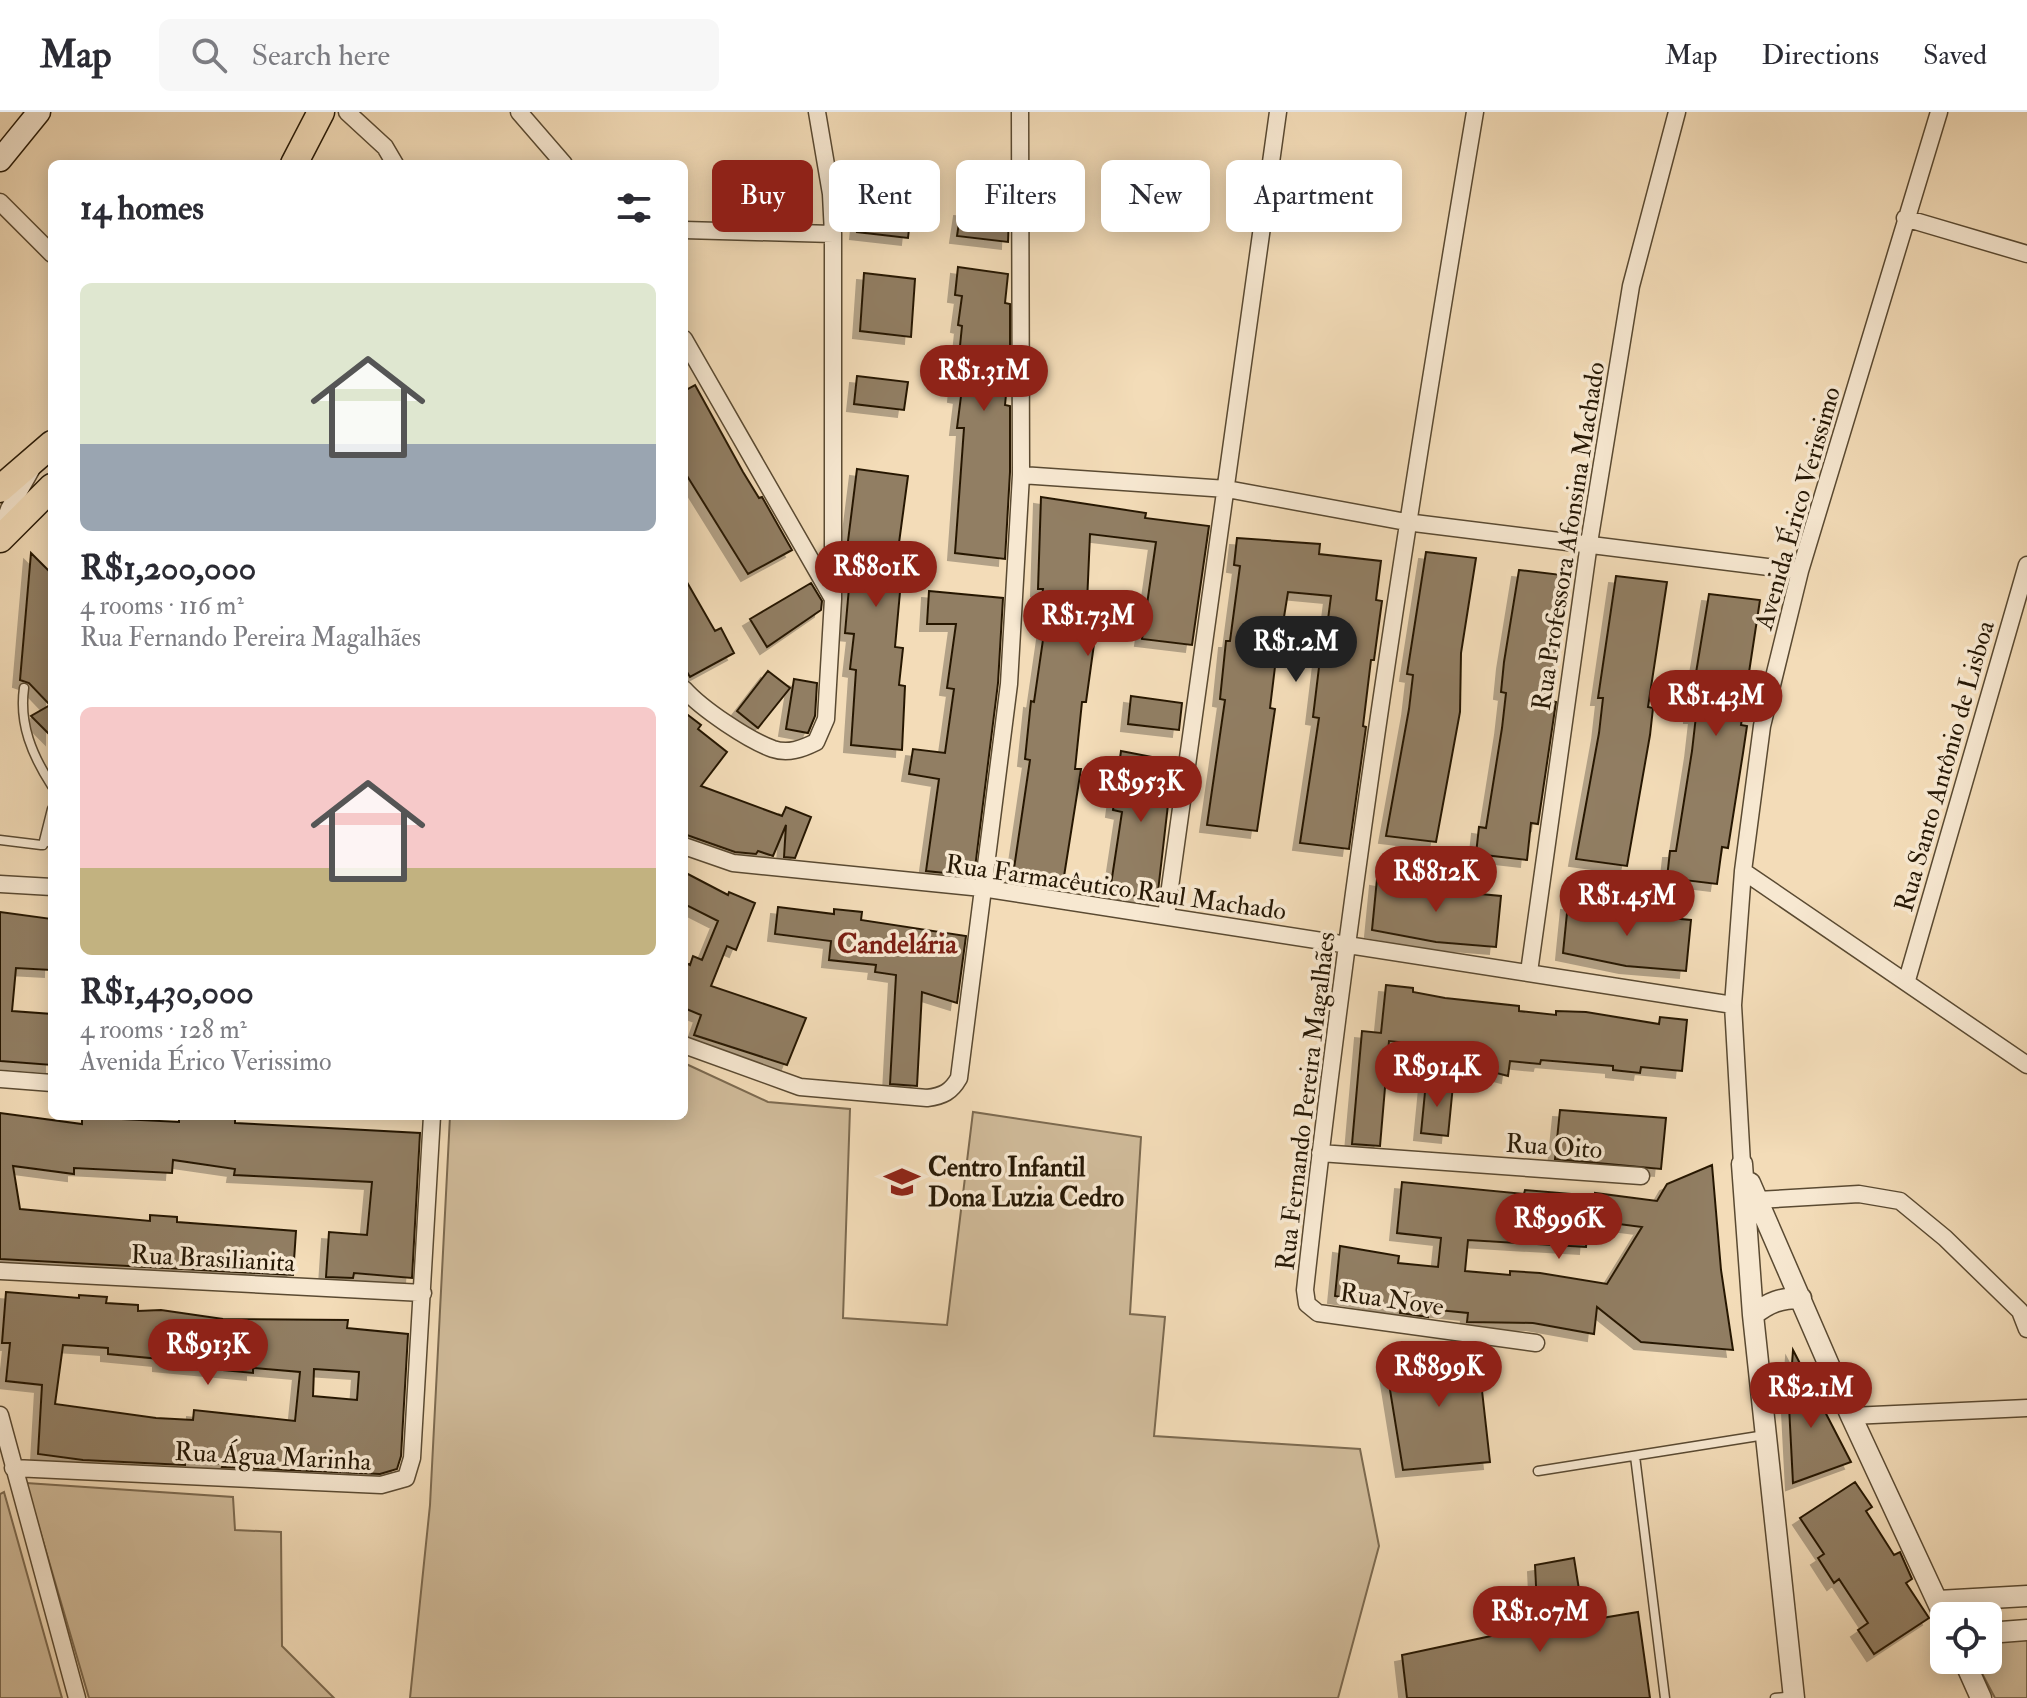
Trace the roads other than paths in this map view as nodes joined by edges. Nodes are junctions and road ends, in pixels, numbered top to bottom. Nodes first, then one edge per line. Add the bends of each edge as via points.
1 (39, 112) edge
2 (321, 112) edge
3 (347, 112) edge
4 (519, 112) edge
5 (817, 112) edge
6 (1020, 112) edge
7 (1278, 112) edge
8 (1475, 112) edge
9 (1677, 112) edge
10 (1939, 112) edge
11 (0, 160) edge
12 (296, 160) edge
13 (393, 160) edge
14 (561, 160) edge
15 (0, 202) edge
16 (1905, 218) junction
17 (688, 230) edge
18 (833, 234) junction
19 (48, 250) edge
20 (2027, 254) edge
21 (688, 346) edge
22 (47, 447) edge
23 (1021, 475) junction
24 (0, 489) edge
25 (1227, 489) junction
26 (48, 491) edge
27 (1406, 522) junction
28 (0, 537) edge
29 (1589, 543) junction
30 (2027, 565) edge
31 (1800, 571) junction
32 (833, 599) junction
33 (24, 688) dead end
34 (688, 692) edge
35 (48, 780) edge
36 (48, 822) edge
37 (0, 840) edge
38 (48, 841) edge
39 (41, 845) junction
40 (48, 845) edge
41 (688, 847) edge
42 (1743, 871) junction
43 (0, 884) edge
44 (48, 887) edge
45 (982, 888) junction
46 (1166, 916) junction
47 (1349, 946) junction
48 (1529, 972) junction
49 (1907, 980) junction
50 (1733, 1005) junction
51 (688, 1046) edge
52 (2027, 1065) edge
53 (0, 1079) edge
54 (48, 1083) edge
55 (432, 1120) edge
56 (1320, 1153) junction
57 (1742, 1164) junction
58 (1641, 1176) dead end
59 (1757, 1200) junction
60 (0, 1271) edge
61 (1305, 1290) joint
62 (423, 1293) junction
63 (1801, 1298) junction
64 (1753, 1315) junction
65 (2027, 1329) edge
66 (1536, 1343) dead end
67 (2027, 1408) edge
68 (0, 1415) edge
69 (1851, 1416) junction
70 (1766, 1435) junction
71 (1635, 1456) junction
72 (13, 1468) junction
73 (1538, 1471) dead end
74 (2027, 1596) edge
75 (1938, 1602) edge
76 (1987, 1602) edge
77 (2027, 1630) edge
78 (2002, 1632) edge
79 (1970, 1674) edge
80 (1787, 1697) edge
81 (77, 1698) edge
82 (1665, 1698) edge
83 (1981, 1698) edge

1 - 11 main road
2 - 12 highway
3 - 13 street
4 - 14 street
5 - 18 street
6 - 23 street
7 - 25 street
8 - 27 street, Rua Fernando Pereira Magalhães
9 - 29 street, Rua Professora Afonsina Machado via 1631,286
10 - 16 street, Avenida Érico Verissimo
15 - 19 street
16 - 20 street
16 - 31 street, Avenida Érico Verissimo
17 - 18 street
18 - 32 street
21 - 32 street
22 - 24 highway
22 - 28 street via 9,509
23 - 25 street
23 - 45 street via 1009,684
25 - 27 street
25 - 46 street
26 - 28 highway
27 - 29 street
27 - 47 street, Rua Fernando Pereira Magalhães
29 - 31 street
29 - 48 street, Rua Professora Afonsina Machado
30 - 49 street, Rua Santo Antônio de Lisboa
31 - 42 street, Avenida Érico Verissimo via 1762,726
32 - 34 street via 826,719 816,742 797,751 775,750
33 - 35 lane via 26,734
36 - 39 lane
37 - 39 lane
38 - 39 lane
39 - 40 lane
41 - 45 street, Rua Farmacêutico Raul Machado via 733,863
42 - 49 street
42 - 50 street, Avenida Érico Verissimo
43 - 44 street
45 - 46 street, Rua Farmacêutico Raul Machado
45 - 51 street via 959,1078 941,1097 800,1087
46 - 47 street, Rua Farmacêutico Raul Machado
47 - 48 street, Rua Farmacêutico Raul Machado
47 - 56 street, Rua Fernando Pereira Magalhães
48 - 50 street, Rua Farmacêutico Raul Machado
49 - 52 street
50 - 57 street, Avenida Érico Verissimo
53 - 54 street
55 - 62 street, Rua Água Marinha
56 - 58 street, Rua Oito
56 - 61 street, Rua Fernando Pereira Magalhães
57 - 59 street
57 - 64 street
59 - 63 street
59 - 65 street via 1859,1194 1900,1201 2020,1311
60 - 62 street, Rua Brasilianita
61 - 66 street, Rua Nove via 1307,1304 1318,1313
62 - 72 street, Rua Água Marinha via 412,1458 406,1478 396,1483
63 - 64 street via 1783,1298
63 - 69 street
64 - 70 street
67 - 69 street
68 - 72 street
69 - 75 street
70 - 71 lane
70 - 80 street
71 - 73 lane
71 - 82 lane
72 - 81 street
74 - 76 street
77 - 78 street
79 - 83 street

